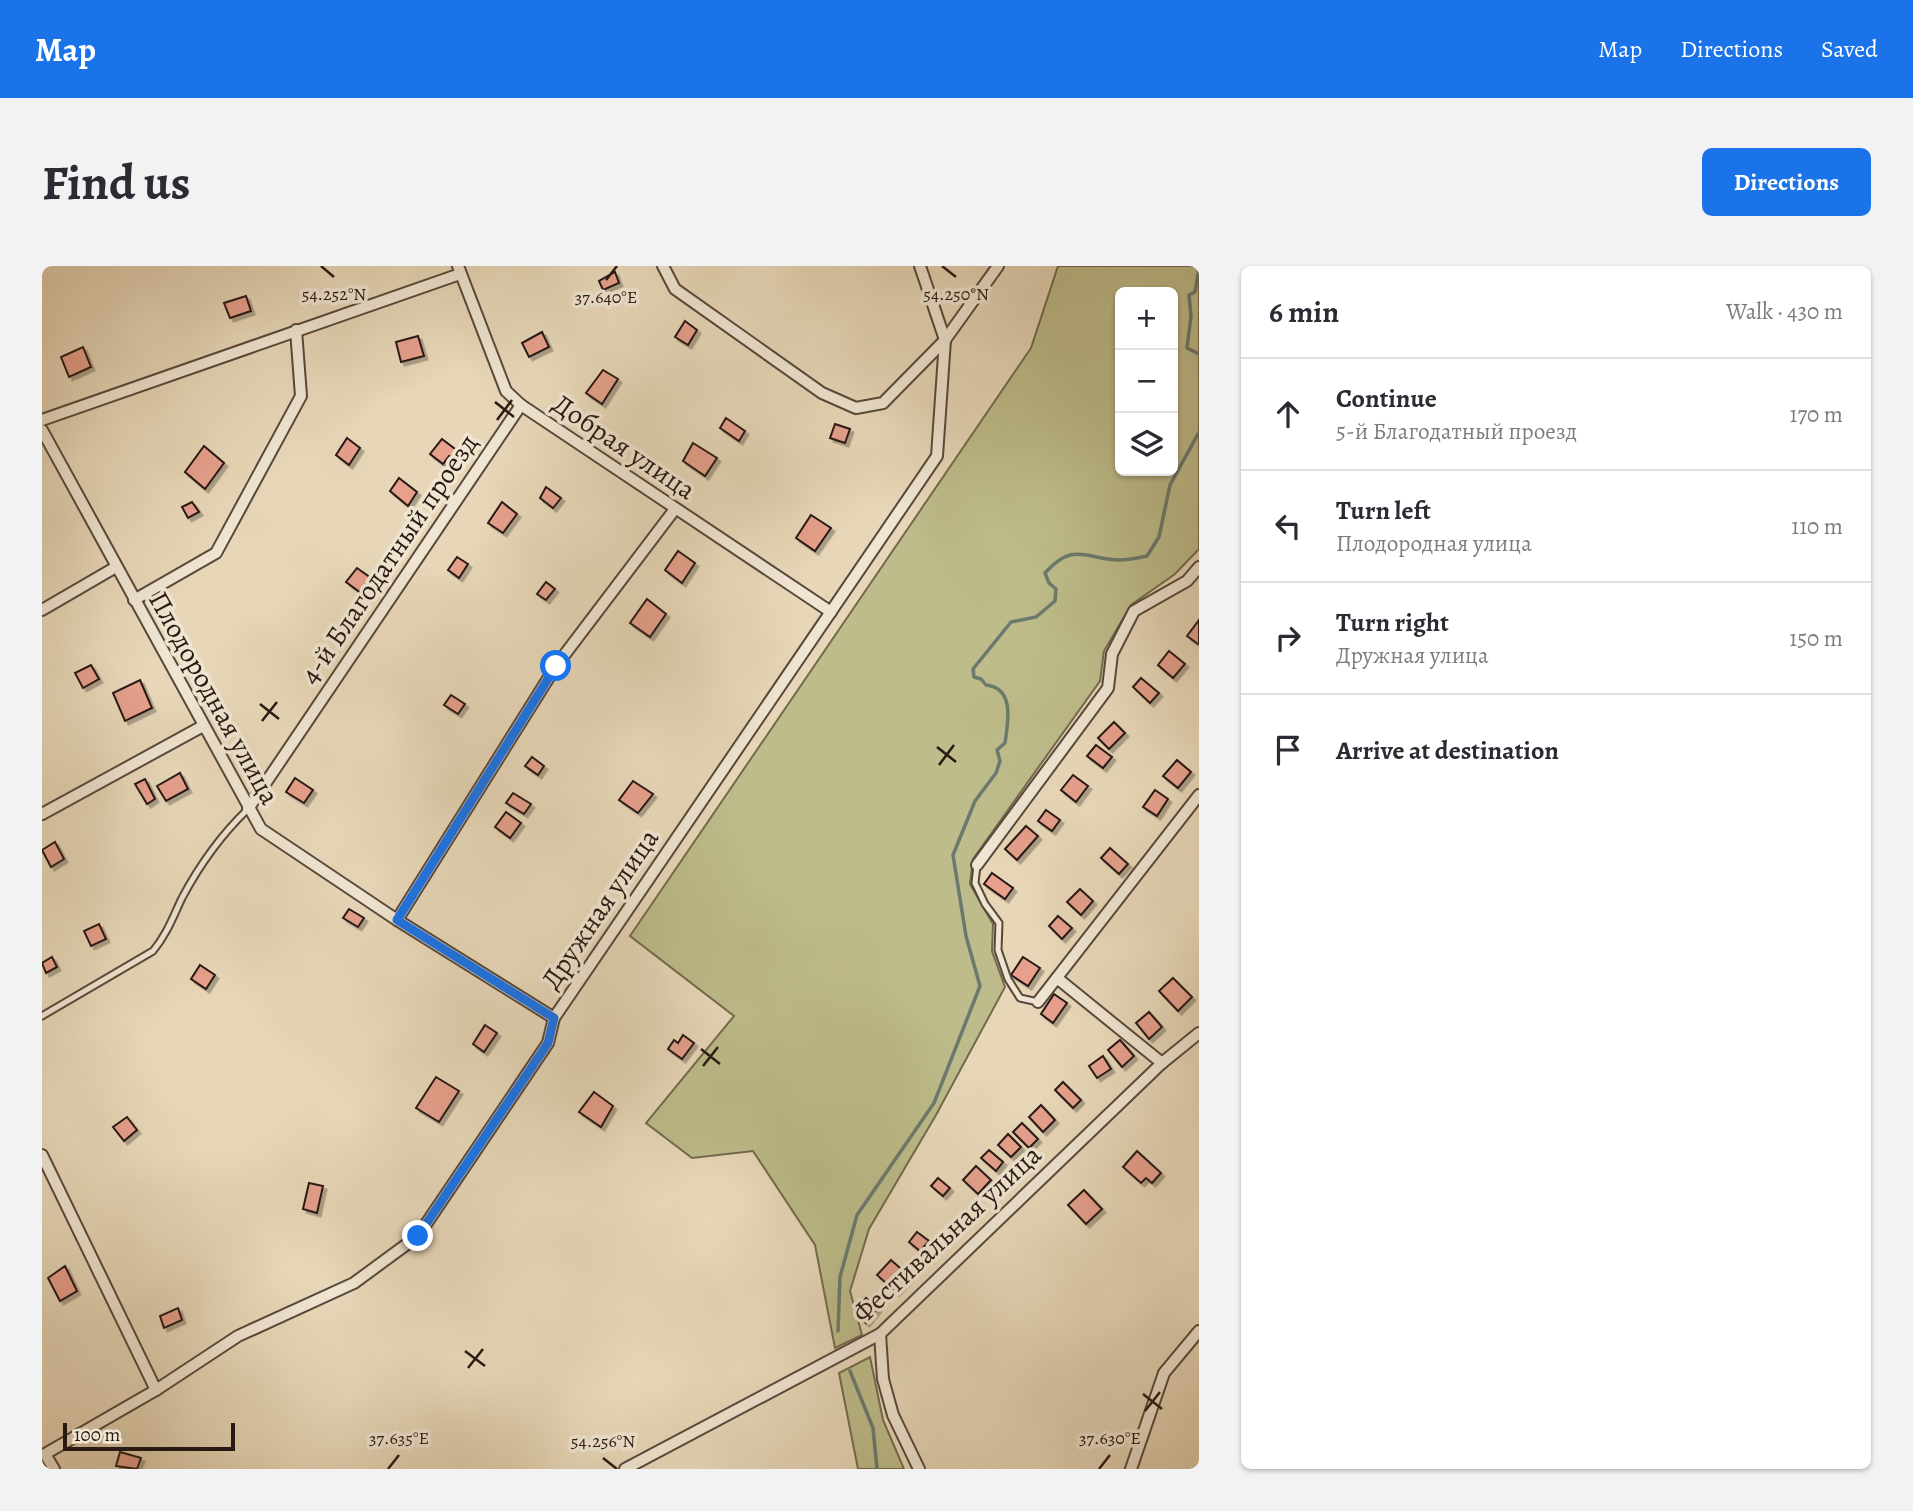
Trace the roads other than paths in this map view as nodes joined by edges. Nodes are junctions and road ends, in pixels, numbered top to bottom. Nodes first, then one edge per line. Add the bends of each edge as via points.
1 (663, 266) edge
2 (920, 266) edge
3 (998, 266) edge
4 (459, 270) edge
5 (296, 330) junction
6 (946, 340) junction
7 (521, 405) junction
8 (42, 419) edge
9 (42, 430) edge
10 (675, 509) junction
11 (116, 567) junction
12 (1199, 567) edge
13 (134, 600) junction
14 (42, 610) edge
15 (831, 612) junction
16 (203, 726) junction
17 (1199, 795) edge
18 (248, 809) junction
19 (42, 814) edge
20 (977, 865) joint
21 (397, 920) junction
22 (1057, 978) junction
23 (1038, 1002) joint
24 (42, 1016) edge
25 (554, 1018) junction
26 (1199, 1033) edge
27 (1162, 1063) junction
28 (42, 1155) edge
29 (1199, 1331) edge
30 (880, 1334) junction
31 (156, 1390) junction
32 (54, 1469) edge
33 (625, 1469) edge
34 (919, 1469) edge
35 (1131, 1469) edge

1 - 6 street via 675,289 822,393 856,408 883,403
2 - 6 street
3 - 6 street
4 - 5 street
4 - 7 street, Добрая улица via 506,391
5 - 8 street
5 - 13 street via 300,396 216,553
6 - 15 street, Дружная улица via 937,456
7 - 10 street, Добрая улица
7 - 18 street, 4-й Благодатный проезд
9 - 11 street, Плодородная улица
10 - 15 street, Добрая улица
10 - 21 street via 556,666
11 - 13 street, Плодородная улица
11 - 14 street
12 - 20 street via 1187,581 1133,611 1112,654 1108,688
13 - 16 street, Плодородная улица
15 - 25 street, Дружная улица
16 - 18 street, Плодородная улица
16 - 19 street
17 - 22 street
18 - 21 street, Плодородная улица via 261,829
18 - 24 lane via 226,830 153,951
20 - 23 lane via 975,883 999,923 998,950 1008,979 1020,998
21 - 25 street, Плодородная улица
22 - 23 street
22 - 27 street
25 - 31 street, Дружная улица via 548,1043 418,1236 354,1283 238,1336
26 - 27 street, Фестивальная улица
27 - 30 street, Фестивальная улица
28 - 31 street
29 - 35 street via 1164,1373
30 - 33 street, Фестивальная улица
30 - 34 street via 883,1379 893,1415
31 - 32 street, Дружная улица via 45,1454

